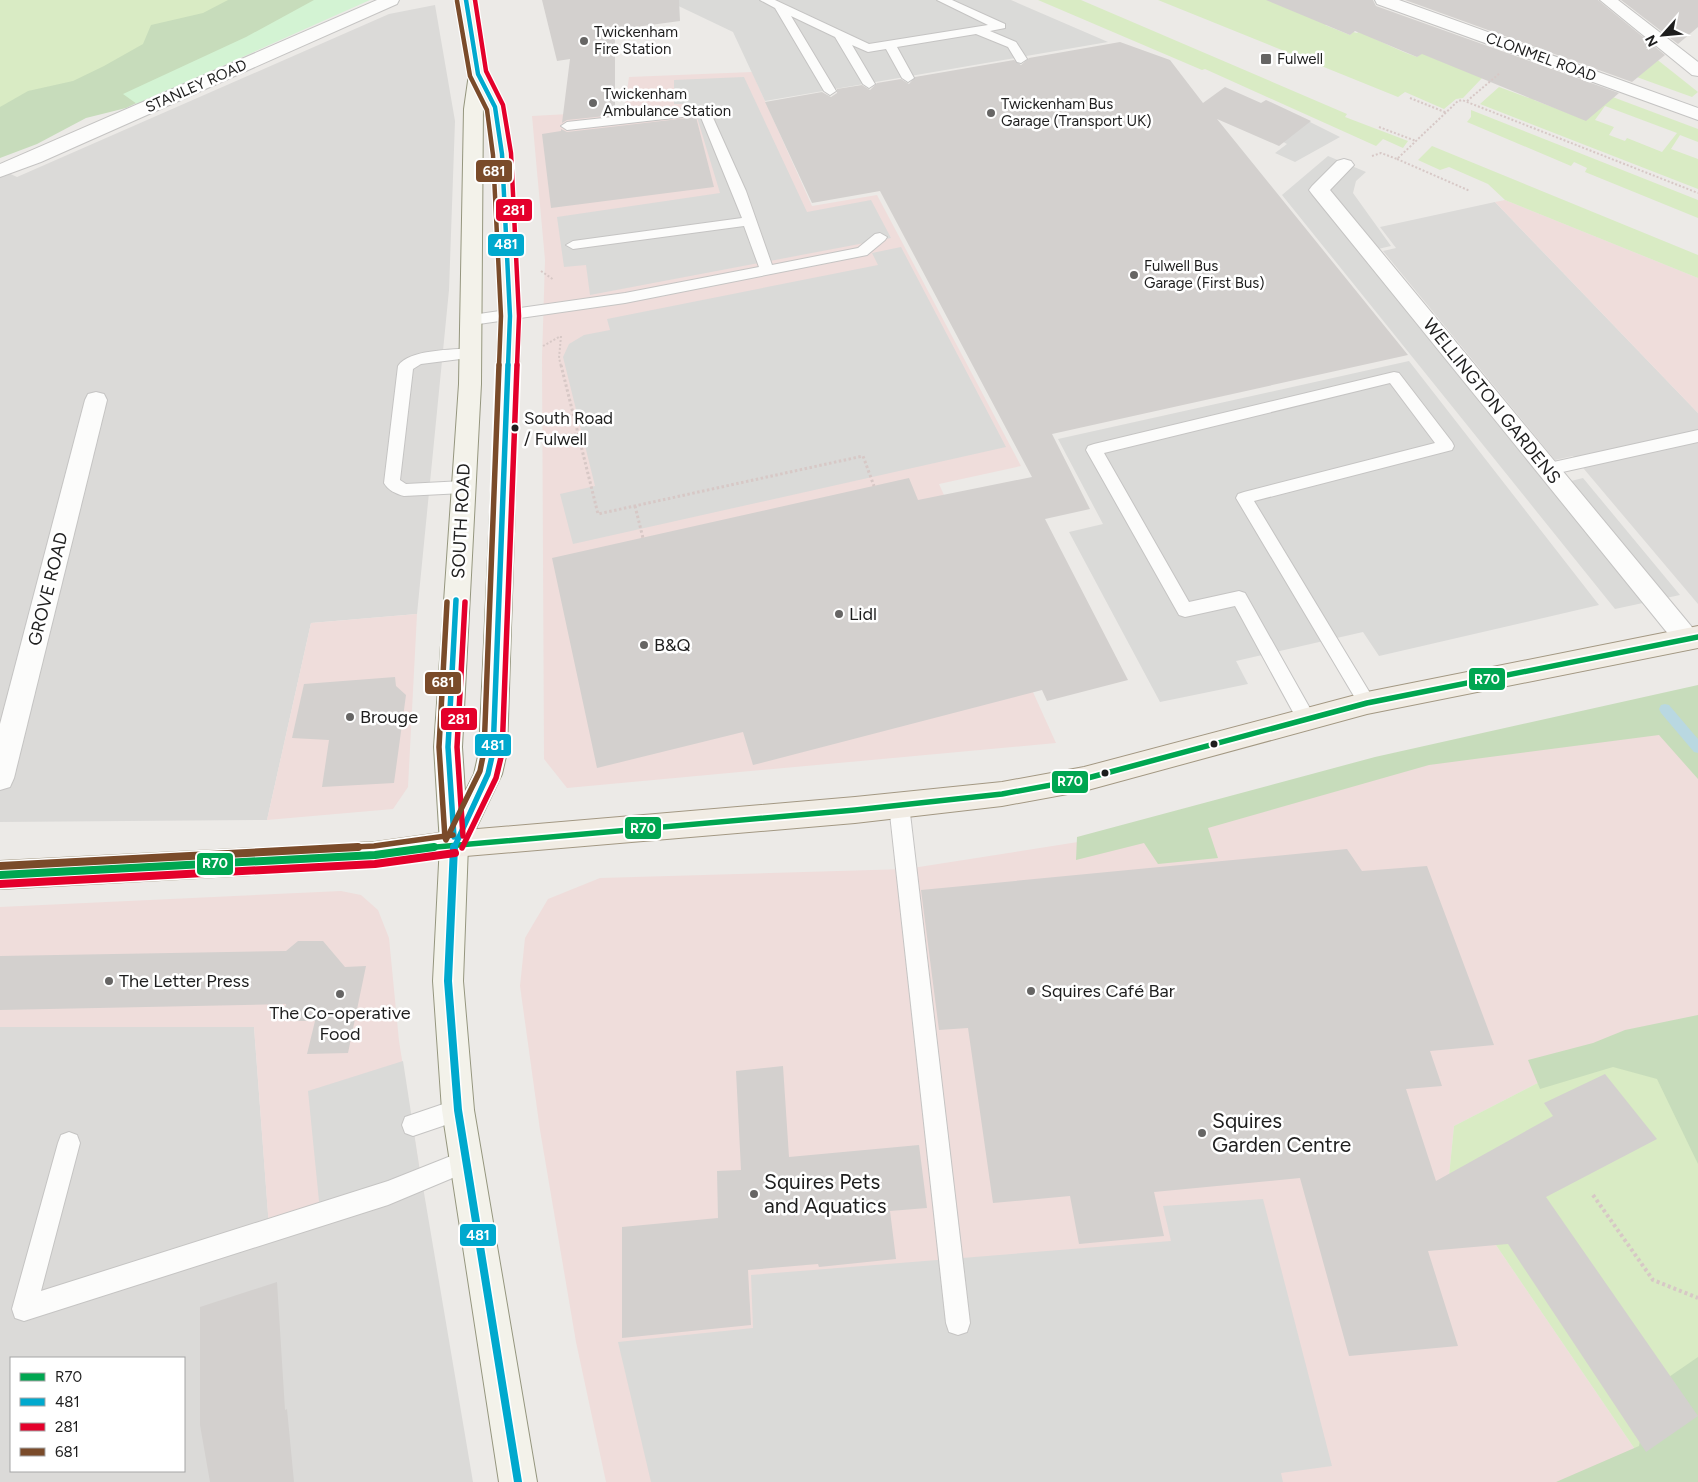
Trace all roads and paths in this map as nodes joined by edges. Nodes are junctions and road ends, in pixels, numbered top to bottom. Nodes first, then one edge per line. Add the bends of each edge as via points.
1 (391, 0) edge
2 (466, 0) edge
3 (766, 0) edge
4 (942, 0) edge
5 (1383, 0) edge
6 (1608, 0) edge
7 (779, 6) junction
8 (977, 30) junction
9 (840, 35) junction
10 (890, 45) junction
11 (1526, 51) junction
12 (1021, 59) dead end
13 (1698, 70) edge
14 (478, 74) junction
15 (908, 78) dead end
16 (869, 84) dead end
17 (830, 91) dead end
18 (1410, 98) dead end
19 (1467, 101) junction
20 (1447, 113) junction
21 (1698, 114) edge
22 (567, 126) dead end
23 (1379, 126) dead end
24 (1416, 142) junction
25 (1397, 159) junction
26 (1344, 165) joint
27 (0, 171) edge
28 (1470, 191) dead end
29 (1698, 194) edge
30 (749, 221) junction
31 (880, 237) dead end
32 (573, 245) dead end
33 (767, 271) junction
34 (510, 316) junction
35 (472, 320) junction
36 (562, 336) dead end
37 (471, 353) junction
38 (96, 400) dead end
39 (578, 434) junction
40 (1698, 436) edge
41 (540, 437) dead end
42 (1549, 470) junction
43 (874, 486) dead end
44 (463, 487) junction
45 (634, 506) junction
46 (643, 538) dead end
47 (1692, 638) edge
48 (1367, 704) junction
49 (1307, 719) junction
50 (0, 778) edge
51 (899, 805) junction
52 (454, 844) junction
53 (0, 875) edge
54 (458, 1110) junction
55 (413, 1125) dead end
56 (69, 1143) dead end
57 (466, 1161) junction
58 (1593, 1195) dead end
59 (1698, 1298) edge
60 (958, 1323) dead end
61 (518, 1482) edge

1 - 27 street, STANLEY ROAD
2 - 14 main road, SOUTH ROAD
3 - 7 lane
4 - 8 lane via 1001,26
5 - 11 street, CLONMEL ROAD
6 - 13 street
7 - 9 lane
7 - 17 lane
8 - 10 lane
8 - 12 lane via 1012,45
9 - 10 lane via 868,48
9 - 16 lane
10 - 15 lane
11 - 19 path
11 - 21 street, CLONMEL ROAD
14 - 34 main road, SOUTH ROAD via 495,107 502,154
14 - 35 main road, SOUTH ROAD via 474,110
18 - 20 path
19 - 20 path via 1458,101
19 - 29 path
20 - 24 path
22 - 30 lane via 704,111
23 - 24 path
24 - 25 path
25 - 26 path via 1381,153
25 - 28 path
26 - 42 street, WELLINGTON GARDENS via 1320,190
30 - 32 lane
30 - 33 lane
31 - 33 lane via 862,252
33 - 34 lane
34 - 35 lane
34 - 52 main road, SOUTH ROAD via 493,752 488,774
35 - 37 main road, SOUTH ROAD
36 - 39 path via 559,358
37 - 44 main road, SOUTH ROAD
37 - 44 lane via 418,359 406,366 392,483 404,490
38 - 50 street, GROVE ROAD
39 - 41 path
39 - 45 path via 598,514
40 - 42 lane
42 - 47 street, WELLINGTON GARDENS
43 - 45 path via 863,456
44 - 52 main road, SOUTH ROAD via 448,747
45 - 46 path
47 - 48 main road
48 - 49 main road
48 - 49 lane via 1244,498 1446,446 1394,377 1094,450 1185,610 1239,598
49 - 51 main road via 1084,779 1002,794
51 - 52 main road
51 - 60 lane
52 - 53 main road via 375,854
52 - 54 main road via 448,981
54 - 55 lane
54 - 57 main road
56 - 57 lane via 24,1309 388,1193
57 - 61 main road
58 - 59 path via 1653,1280

